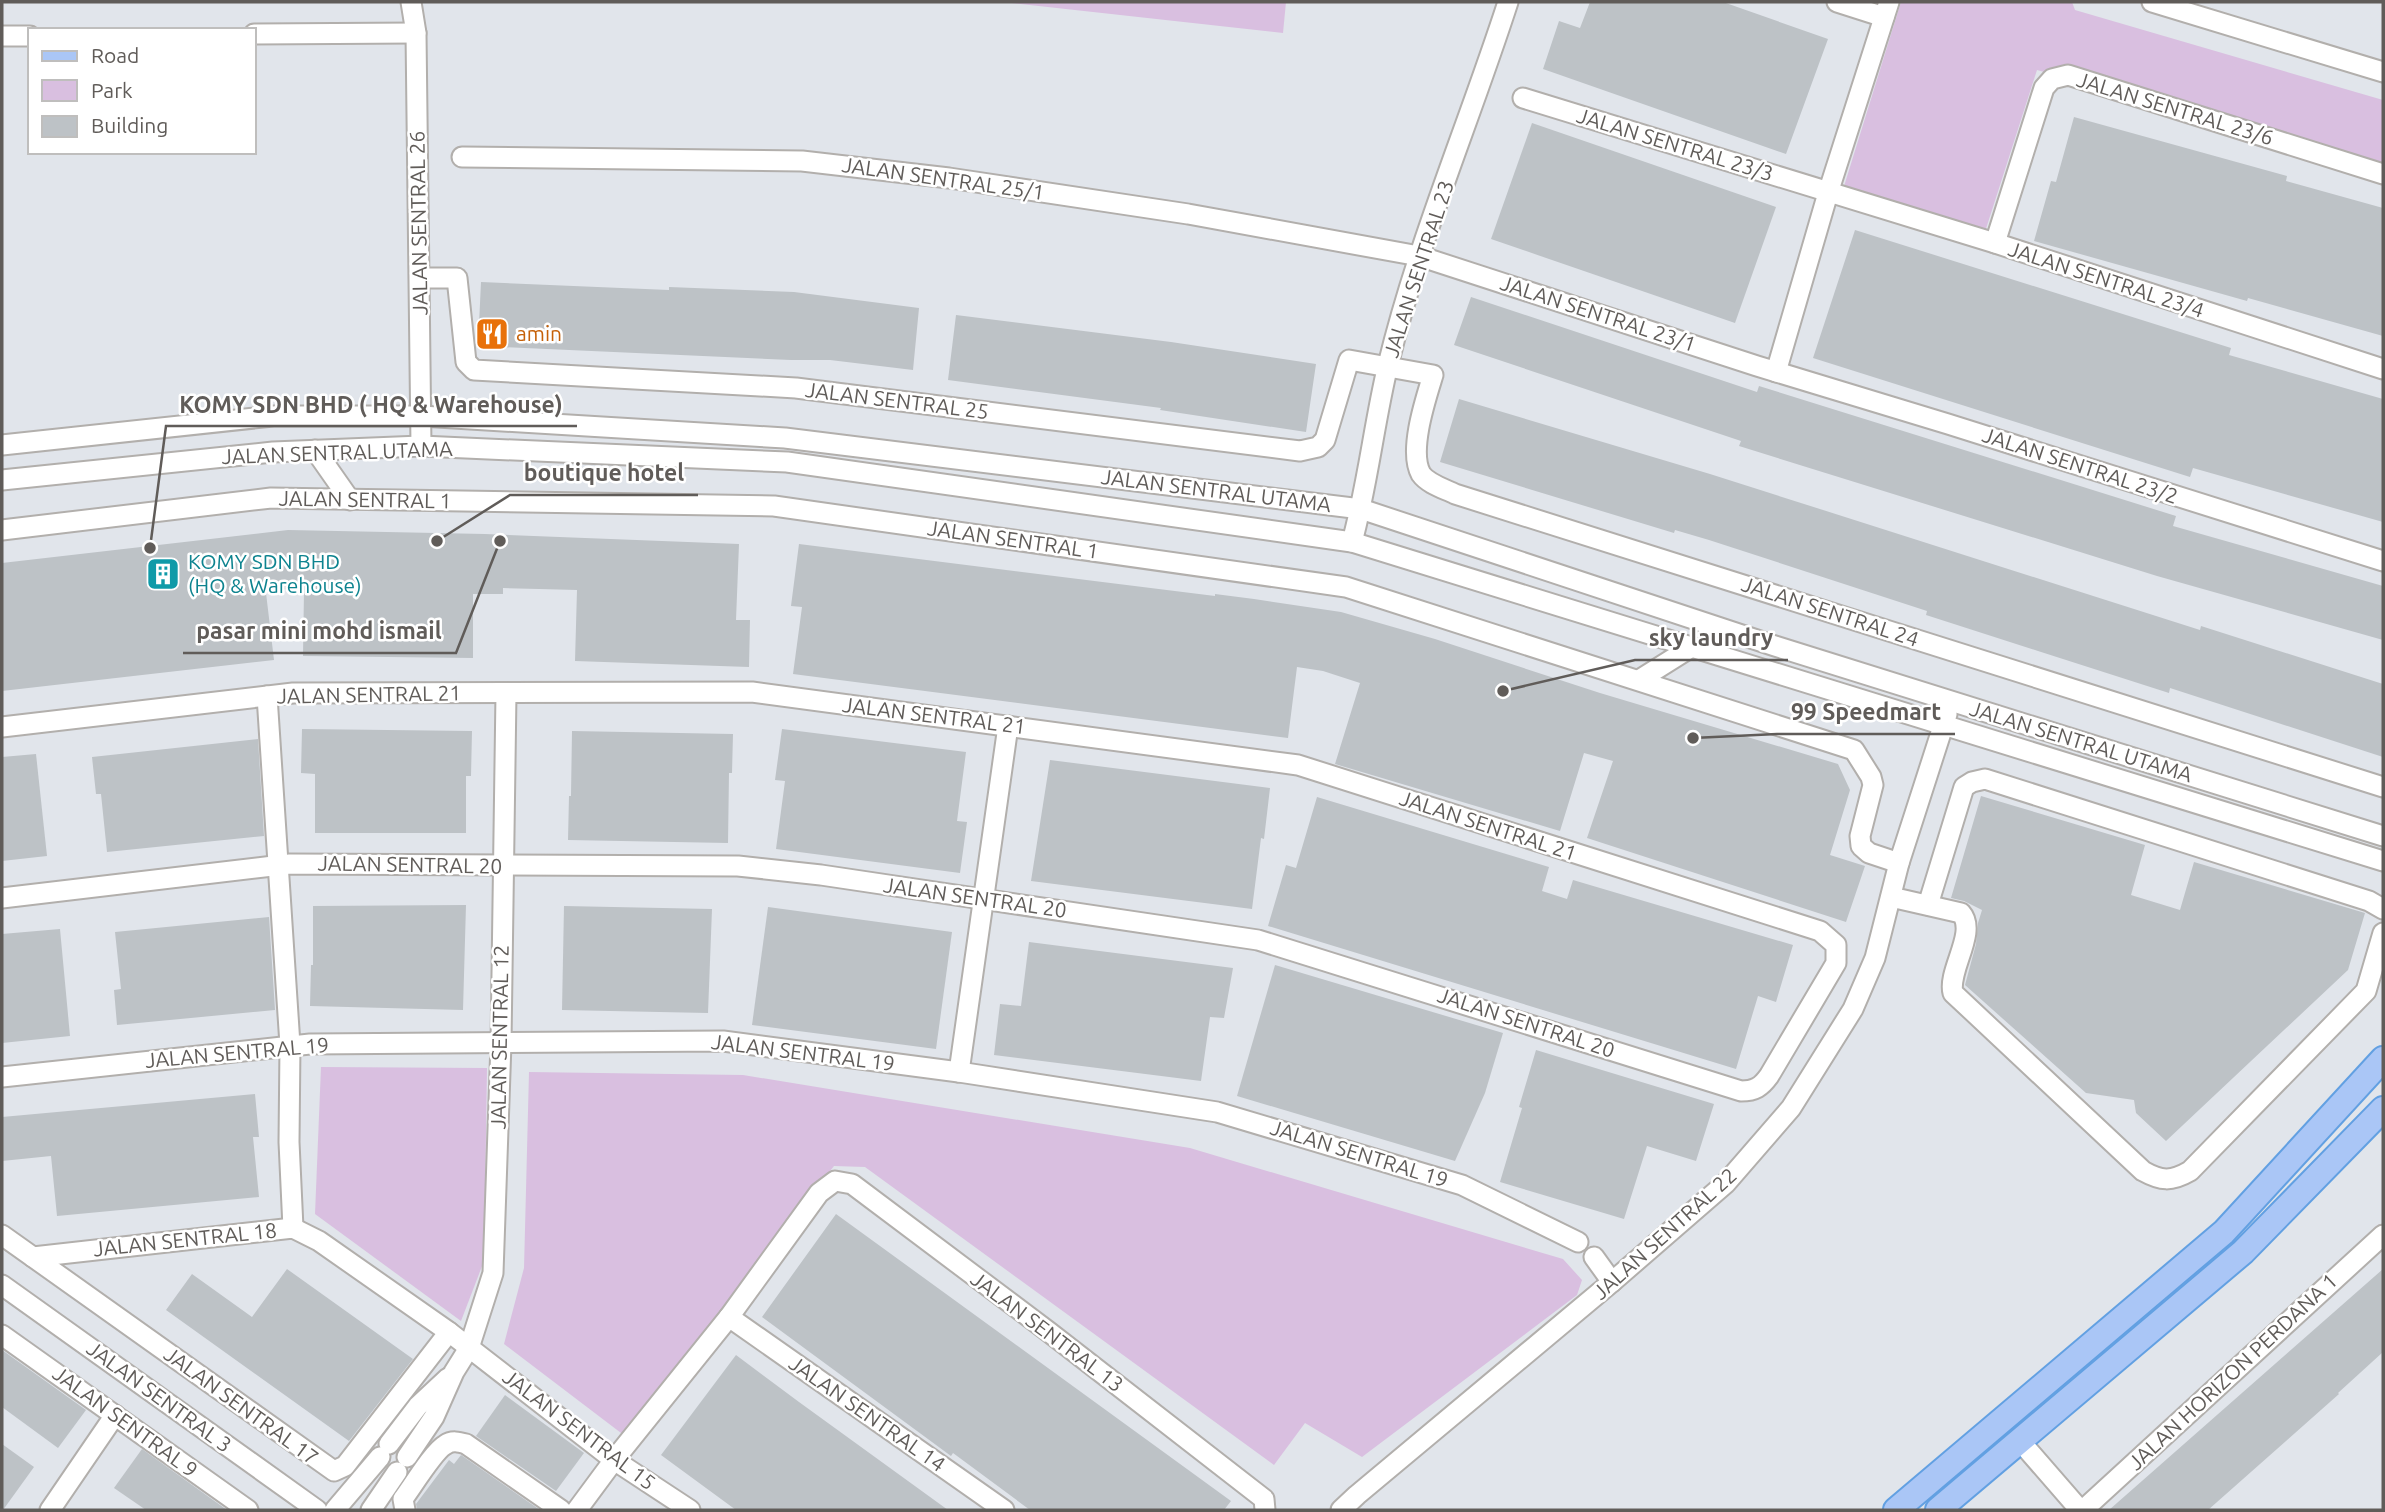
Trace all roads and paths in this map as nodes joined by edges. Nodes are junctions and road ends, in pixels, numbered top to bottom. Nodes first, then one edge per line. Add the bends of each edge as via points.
1 (411, 2) edge
2 (1508, 2) edge
3 (1837, 2) edge
4 (2152, 2) edge
5 (1886, 9) edge
6 (416, 33) junction
7 (256, 34) edge
8 (2, 36) edge
9 (28, 36) edge
10 (2383, 72) edge
11 (1522, 98) dead end
12 (462, 157) dead end
13 (2383, 174) edge
14 (1828, 193) junction
15 (1995, 243) junction
16 (1419, 256) junction
17 (420, 278) junction
18 (1388, 366) junction
19 (2383, 369) edge
20 (1776, 372) junction
21 (421, 416) junction
22 (2, 445) edge
23 (421, 446) junction
24 (315, 450) junction
25 (2, 480) edge
26 (350, 500) junction
27 (1361, 509) junction
28 (2, 530) edge
29 (1352, 542) junction
30 (2383, 561) edge
31 (1690, 648) junction
32 (1639, 680) junction
33 (506, 693) junction
34 (267, 696) junction
35 (1951, 701) junction
36 (1944, 725) junction
37 (1008, 726) junction
38 (2, 727) edge
39 (2383, 787) edge
40 (2383, 836) edge
41 (2383, 861) edge
42 (1899, 863) junction
43 (277, 865) junction
44 (503, 866) junction
45 (1891, 897) junction
46 (2, 898) edge
47 (984, 899) junction
48 (1928, 905) junction
49 (2383, 909) edge
50 (2383, 933) edge
51 (1836, 944) joint
52 (501, 1043) junction
53 (290, 1045) junction
54 (2383, 1059) edge
55 (959, 1072) junction
56 (2, 1077) edge
57 (2383, 1109) edge
58 (293, 1228) junction
59 (2, 1235) edge
60 (2383, 1235) edge
61 (1578, 1242) dead end
62 (33, 1257) junction
63 (1594, 1257) dead end
64 (1612, 1282) junction
65 (2, 1284) edge
66 (729, 1317) junction
67 (449, 1332) junction
68 (2, 1335) edge
69 (469, 1348) junction
70 (454, 1372) junction
71 (115, 1415) junction
72 (2021, 1441) junction
73 (614, 1460) junction
74 (1266, 1508) edge
75 (404, 1509) edge
76 (50, 1510) edge
77 (248, 1510) edge
78 (317, 1510) edge
79 (335, 1510) edge
80 (371, 1510) edge
81 (561, 1510) edge
82 (577, 1510) edge
83 (690, 1510) edge
84 (1004, 1510) edge
85 (1341, 1510) edge
86 (1896, 1510) edge
87 (1938, 1510) edge
88 (2082, 1510) edge

1 - 6 street, JALAN SENTRAL 26
2 - 16 street, JALAN SENTRAL 23
3 - 5 street
4 - 10 street
5 - 14 street
6 - 7 street
6 - 17 street, JALAN SENTRAL 26
8 - 9 street
11 - 14 street, JALAN SENTRAL 23/3
12 - 16 street, JALAN SENTRAL 25/1 via 789,159 1188,214
13 - 15 street, JALAN SENTRAL 23/6 via 2068,75 2052,79 2044,88
14 - 15 street, JALAN SENTRAL 23/4
14 - 20 street
15 - 19 street, JALAN SENTRAL 23/4
16 - 18 street, JALAN SENTRAL 23
16 - 20 street, JALAN SENTRAL 23/1
17 - 18 street, JALAN SENTRAL 25 via 457,278 465,356 474,370 796,388 1300,451 1309,451 1325,440 1349,359
17 - 21 street, JALAN SENTRAL 26
18 - 27 street, JALAN SENTRAL 23
18 - 39 street, JALAN SENTRAL 24 via 1433,374 1417,435 1421,474 1436,486
20 - 30 street, JALAN SENTRAL 23/2
21 - 22 street, JALAN SENTRAL UTAMA via 273,416
21 - 23 street, JALAN SENTRAL 26
21 - 27 street, JALAN SENTRAL UTAMA via 785,438
23 - 24 street, JALAN SENTRAL UTAMA
23 - 29 street, JALAN SENTRAL UTAMA via 787,462
24 - 25 street, JALAN SENTRAL UTAMA
24 - 26 street
26 - 28 street, JALAN SENTRAL 1 via 271,498
26 - 32 street, JALAN SENTRAL 1 via 800,509 1346,587
27 - 29 street, JALAN SENTRAL 23
27 - 35 street, JALAN SENTRAL UTAMA
29 - 31 street, JALAN SENTRAL UTAMA
31 - 32 street
31 - 36 street, JALAN SENTRAL UTAMA
32 - 42 street, JALAN SENTRAL 1 via 1854,750 1873,785 1861,846
33 - 34 street, JALAN SENTRAL 21
33 - 37 street, JALAN SENTRAL 21 via 752,692
33 - 44 street, JALAN SENTRAL 12
34 - 38 street, JALAN SENTRAL 21
34 - 43 street
35 - 36 street, JALAN SENTRAL 22
35 - 40 street, JALAN SENTRAL UTAMA
36 - 41 street, JALAN SENTRAL UTAMA
36 - 42 street, JALAN SENTRAL 22
37 - 47 street
37 - 51 street, JALAN SENTRAL 21 via 1298,765 1820,931
42 - 45 street, JALAN SENTRAL 22
43 - 44 street, JALAN SENTRAL 20
43 - 46 street, JALAN SENTRAL 20
43 - 53 street
44 - 47 street, JALAN SENTRAL 20 via 738,866
44 - 52 street, JALAN SENTRAL 12
45 - 48 street
45 - 64 street, JALAN SENTRAL 22 via 1875,958 1853,1009 1791,1108 1726,1183
47 - 51 street, JALAN SENTRAL 20 via 1258,940 1741,1091 1754,1091 1769,1076 1836,963
47 - 55 street
48 - 49 street via 1964,787 1985,779
48 - 50 street via 1961,913 1967,923 1952,983 1956,998 2143,1171 2166,1180 2190,1171 2366,991
52 - 53 street, JALAN SENTRAL 19
52 - 55 street, JALAN SENTRAL 19 via 723,1041
52 - 69 street, JALAN SENTRAL 12 via 493,1273
53 - 56 street, JALAN SENTRAL 19
53 - 58 street
54 - 86 main road via 2224,1232
55 - 61 street, JALAN SENTRAL 19 via 1217,1112 1462,1185
57 - 72 main road via 2243,1252
58 - 62 street, JALAN SENTRAL 18
58 - 67 street, JALAN SENTRAL 18 via 319,1241
59 - 62 street, JALAN SENTRAL 17
60 - 88 street, JALAN HORIZON PERDANA 1
62 - 67 street, JALAN SENTRAL 17 via 334,1471 345,1466
63 - 64 street
64 - 85 street, JALAN SENTRAL 22
65 - 78 street, JALAN SENTRAL 3
66 - 73 street
66 - 74 street, JALAN SENTRAL 13 via 819,1193 835,1181 852,1184 1264,1499
66 - 84 street, JALAN SENTRAL 14
67 - 69 street, JALAN SENTRAL 18
68 - 71 street, JALAN SENTRAL 9
69 - 70 street, JALAN SENTRAL 12
69 - 73 street, JALAN SENTRAL 15
70 - 79 street, JALAN SENTRAL 12 via 418,1406
70 - 80 street, JALAN SENTRAL 12 via 434,1417
71 - 76 street
71 - 77 street, JALAN SENTRAL 9
72 - 87 main road
72 - 88 street
73 - 82 street
73 - 83 street, JALAN SENTRAL 15
75 - 81 street via 403,1499 435,1456 444,1445 456,1441 467,1444

